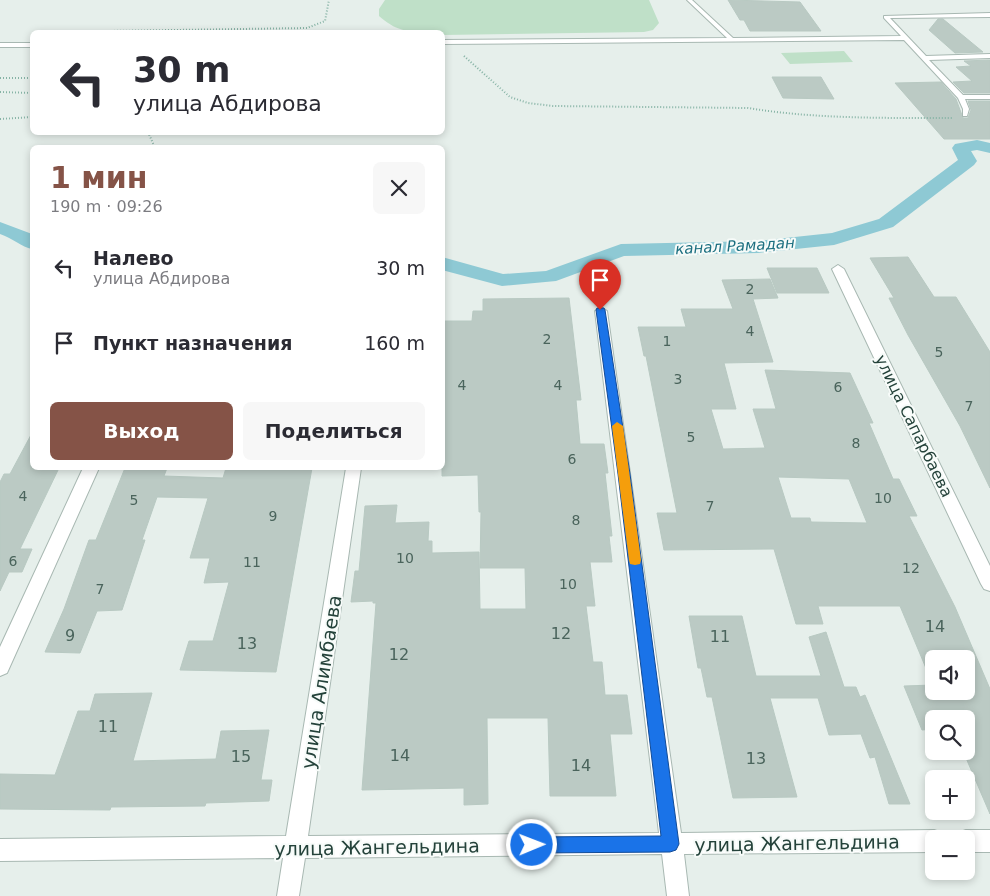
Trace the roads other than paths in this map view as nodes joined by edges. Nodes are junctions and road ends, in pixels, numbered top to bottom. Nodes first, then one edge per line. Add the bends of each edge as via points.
1 (689, 0) edge
2 (990, 15) edge
3 (731, 38) junction
4 (906, 38) junction
5 (445, 42) edge
6 (30, 45) edge
7 (0, 46) edge
8 (990, 56) edge
9 (924, 58) junction
10 (961, 97) junction
11 (990, 97) edge
12 (965, 115) road end
13 (838, 269) dead end
14 (600, 310) dead end
15 (90, 470) edge
16 (353, 470) edge
17 (990, 584) edge
18 (0, 666) edge
19 (925, 841) edge
20 (975, 841) edge
21 (990, 841) edge
22 (670, 844) junction
23 (295, 848) junction
24 (0, 850) edge
25 (288, 896) edge
26 (678, 896) edge

1 - 3 lane
2 - 4 lane via 886,17
3 - 4 lane
3 - 5 lane
4 - 9 lane
6 - 7 lane
8 - 9 lane
9 - 10 lane
10 - 11 lane
10 - 12 lane
13 - 17 street, улица Сапарбаева
14 - 22 street
15 - 18 street
16 - 23 street, улица Алимбаева
19 - 22 street, улица Жангельдина
20 - 21 street
22 - 23 street, улица Жангельдина
22 - 26 street
23 - 24 street, улица Жангельдина
23 - 25 street, улица Алимбаева

